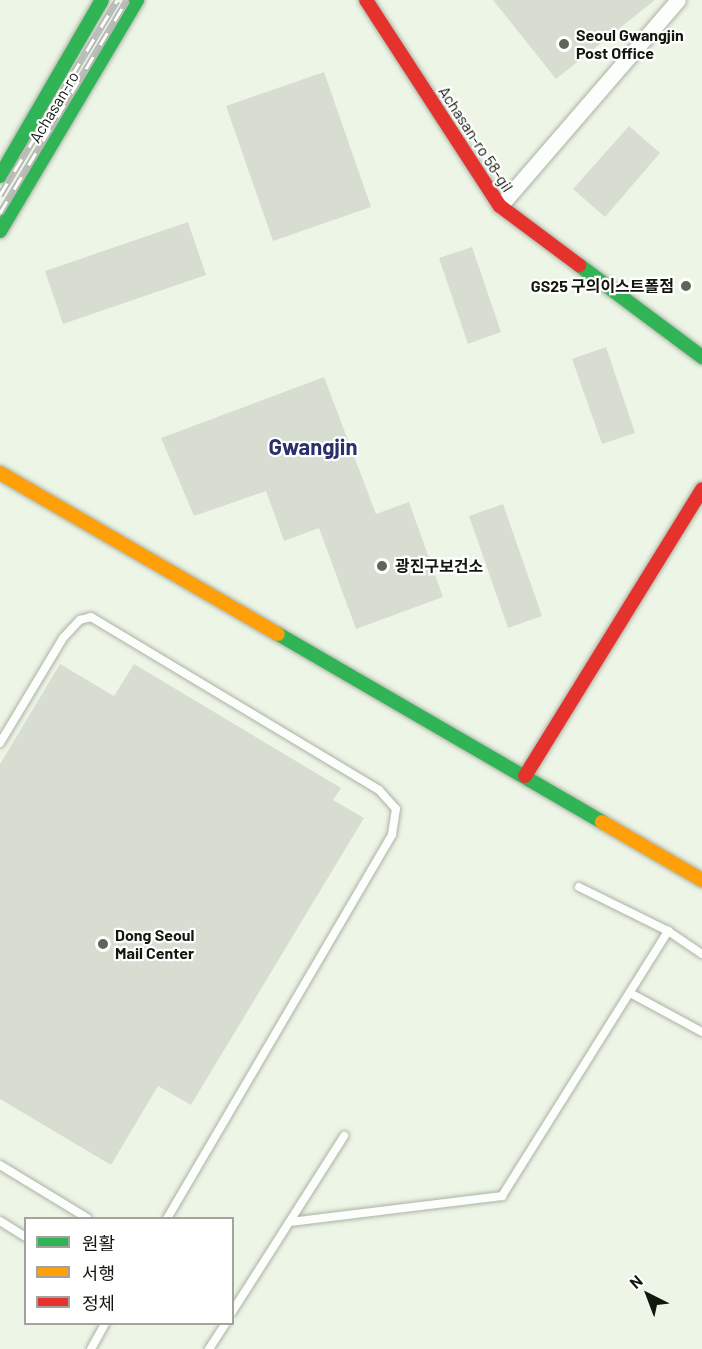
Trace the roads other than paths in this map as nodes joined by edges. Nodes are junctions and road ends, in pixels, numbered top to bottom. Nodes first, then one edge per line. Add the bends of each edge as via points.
1 (102, 0) edge
2 (136, 0) edge
3 (366, 0) edge
4 (678, 0) edge
5 (0, 176) edge
6 (500, 206) junction
7 (0, 231) edge
8 (702, 357) edge
9 (0, 473) edge
10 (702, 489) edge
11 (0, 743) edge
12 (525, 776) junction
13 (702, 880) edge
14 (579, 887) dead end
15 (668, 931) junction
16 (702, 954) edge
17 (630, 993) junction
18 (702, 1032) edge
19 (344, 1136) dead end
20 (0, 1165) edge
21 (85, 1217) edge
22 (168, 1217) edge
23 (0, 1221) edge
24 (290, 1222) junction
25 (24, 1236) edge
26 (234, 1309) edge
27 (104, 1325) edge
28 (224, 1325) edge
29 (91, 1349) edge
30 (209, 1349) edge

1 - 5 street, Achasan-ro
2 - 7 street, Achasan-ro
3 - 6 street, Achasan-ro 58-gil
4 - 6 street
6 - 8 street, Achasan-ro 58-gil
9 - 12 street
10 - 12 street
11 - 22 lane via 63,638 80,620 92,617 379,790 396,809 392,835
12 - 13 street
14 - 15 lane
15 - 16 lane
15 - 17 lane
17 - 18 lane
17 - 24 lane via 502,1196
19 - 24 lane
20 - 21 lane
23 - 25 lane
24 - 26 lane
27 - 29 lane
28 - 30 lane

